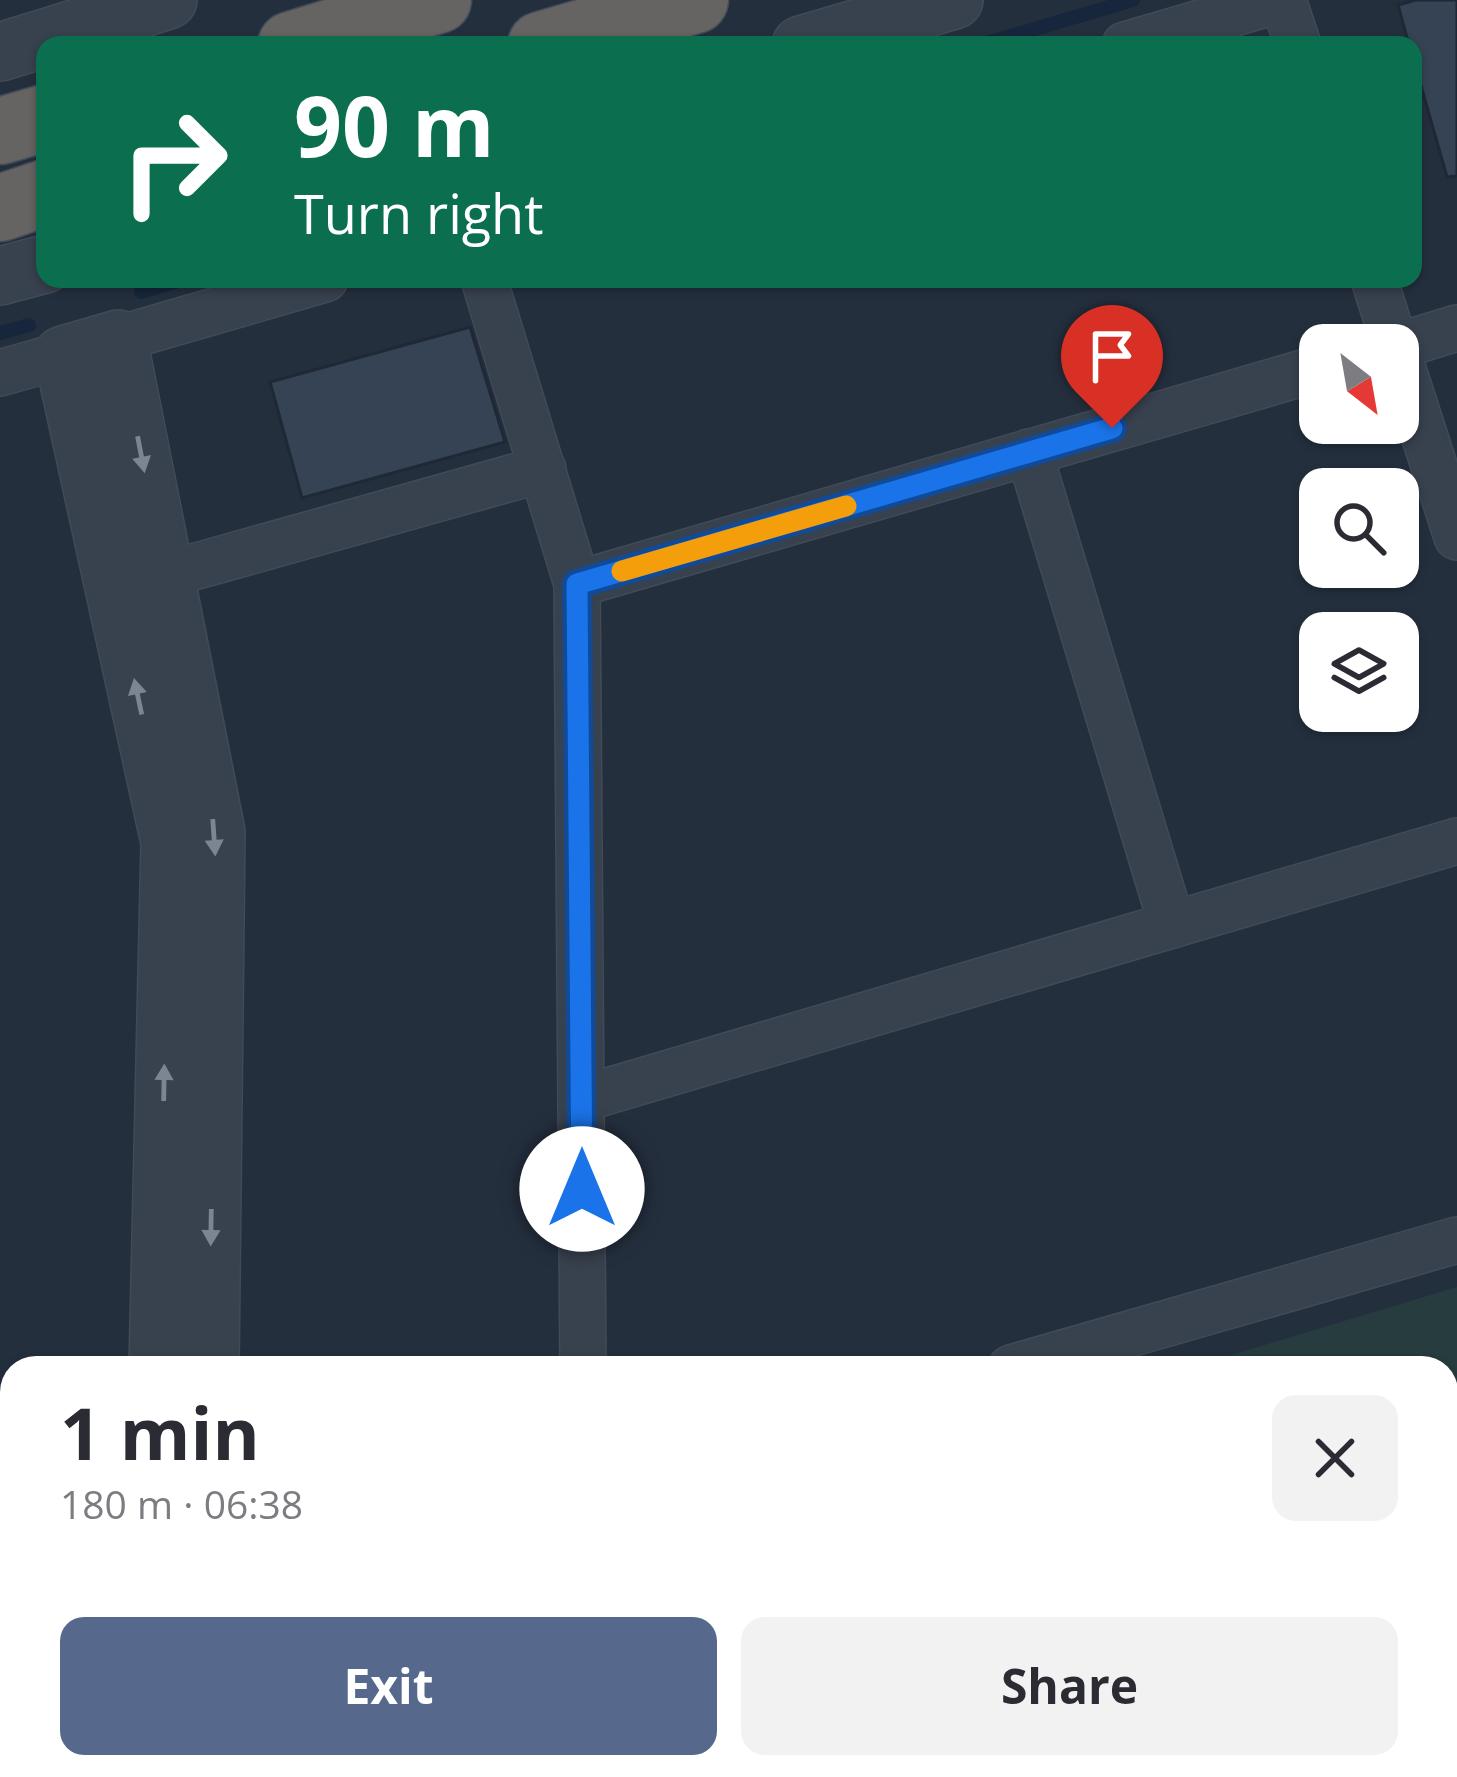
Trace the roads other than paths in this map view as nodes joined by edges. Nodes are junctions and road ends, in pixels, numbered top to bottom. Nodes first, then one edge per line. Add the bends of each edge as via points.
1 (168, 0) edge
2 (438, 0) edge
3 (694, 0) edge
4 (954, 0) edge
5 (1281, 0) edge
6 (52, 36) edge
7 (320, 36) edge
8 (572, 36) edge
9 (832, 36) edge
10 (1156, 36) edge
11 (1295, 36) edge
12 (36, 41) edge
13 (0, 52) edge
14 (36, 120) edge
15 (0, 130) edge
16 (36, 196) edge
17 (0, 208) edge
18 (36, 266) edge
19 (0, 276) edge
20 (294, 288) edge
21 (487, 288) edge
22 (1377, 288) edge
23 (1389, 324) edge
24 (1457, 328) edge
25 (118, 339) junction
26 (1419, 341) edge
27 (63, 355) junction
28 (0, 374) edge
29 (1299, 374) edge
30 (1419, 417) edge
31 (1029, 452) junction
32 (543, 470) junction
33 (1457, 537) edge
34 (165, 575) junction
35 (577, 584) junction
36 (1457, 841) edge
37 (1172, 925) junction
38 (581, 1099) junction
39 (1457, 1240) edge
40 (158, 1356) edge
41 (209, 1356) edge
42 (583, 1356) edge
43 (1088, 1356) edge

1 - 6 street
2 - 7 highway
3 - 8 highway
4 - 9 street
5 - 10 street
5 - 11 street
12 - 13 street
14 - 15 highway
16 - 17 highway
18 - 19 street
20 - 25 street
21 - 32 street
22 - 23 street
24 - 26 street
25 - 27 street
25 -> 34 street
27 - 28 street
40 -> 27 street via 170,842
29 - 31 street
30 - 33 street
31 - 35 street
31 - 37 street
32 - 34 street
32 - 35 street
34 -> 41 street via 215,832
35 - 38 street
36 - 37 street
37 - 38 street
38 - 42 street
39 - 43 street

